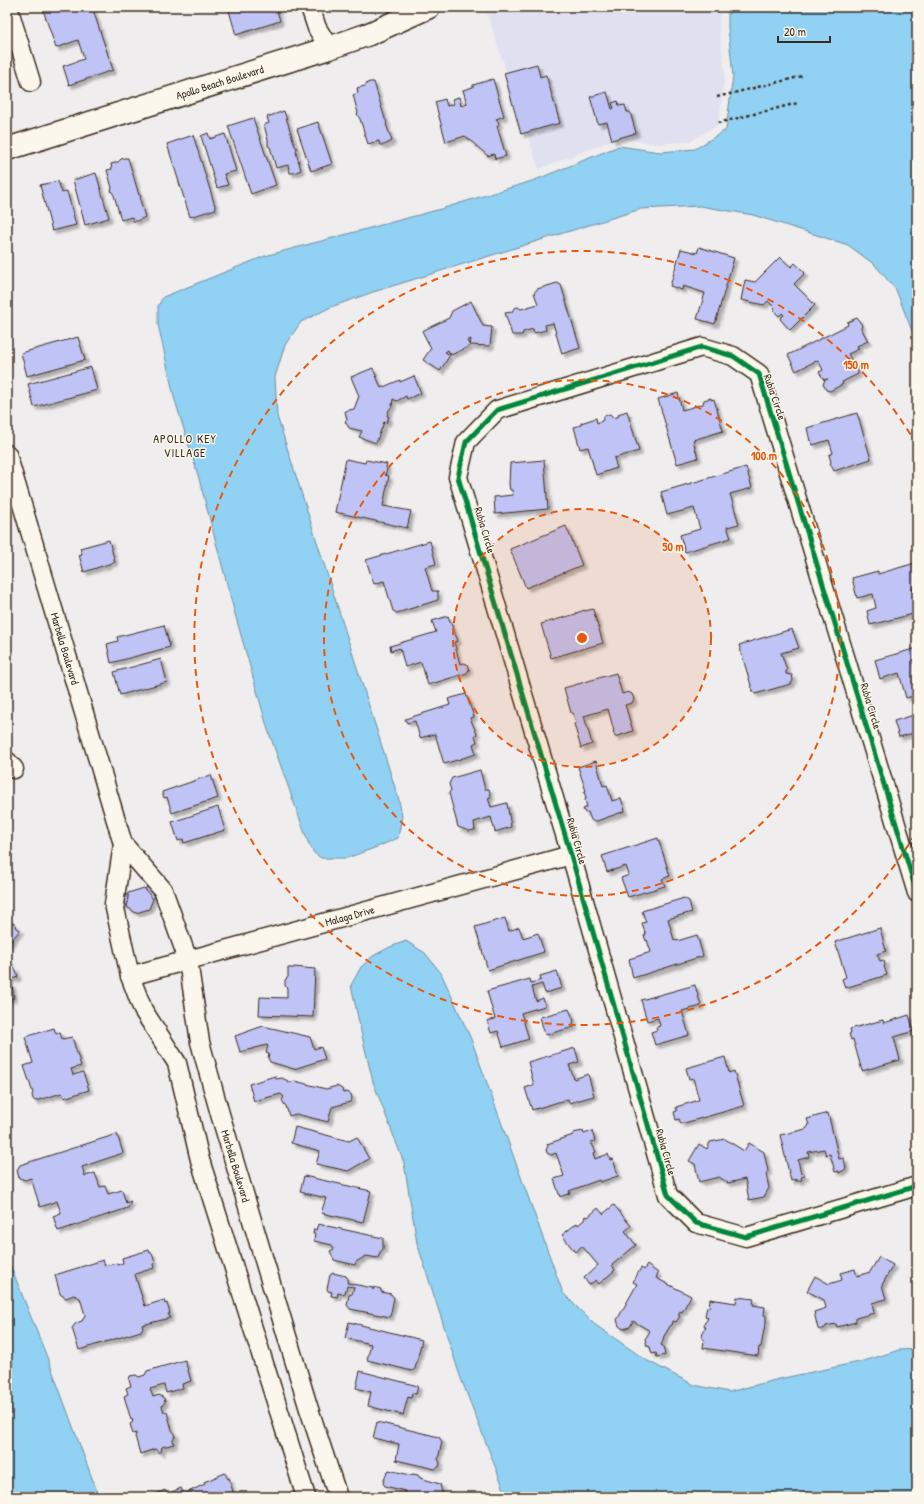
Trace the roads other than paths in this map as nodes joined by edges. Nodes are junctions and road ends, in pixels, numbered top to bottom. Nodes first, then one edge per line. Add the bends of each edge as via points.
1 (8, 7) edge
2 (310, 7) edge
3 (429, 7) edge
4 (329, 48) junction
5 (31, 82) dead end
6 (7, 149) edge
7 (7, 454) edge
8 (124, 844) junction
9 (571, 855) junction
10 (917, 893) edge
11 (188, 960) junction
12 (130, 976) junction
13 (220, 1114) junction
14 (191, 1122) junction
15 (917, 1186) edge
16 (336, 1492) edge
17 (305, 1494) edge

1 - 5 street
2 - 4 street via 317,28
3 - 4 main road, Apollo Beach Boulevard via 369,34
4 - 6 main road, Apollo Beach Boulevard
7 - 8 street, Marbella Boulevard
8 - 11 street, Marbella Boulevard via 163,890
8 - 12 street, Marbella Boulevard via 114,904
9 - 10 street, Rubia Circle via 458,477 466,442 497,410 702,347 733,356 759,374
9 - 11 street, Malaga Drive
9 - 15 street, Rubia Circle via 668,1195 696,1223 746,1237
11 - 12 street, Malaga Drive
11 - 13 street, Marbella Boulevard via 200,1042
12 - 14 street, Marbella Boulevard via 143,1010 177,1063
13 - 14 street
13 - 16 street, Marbella Boulevard via 282,1324
14 - 17 street, Marbella Boulevard via 200,1160
16 - 17 street

